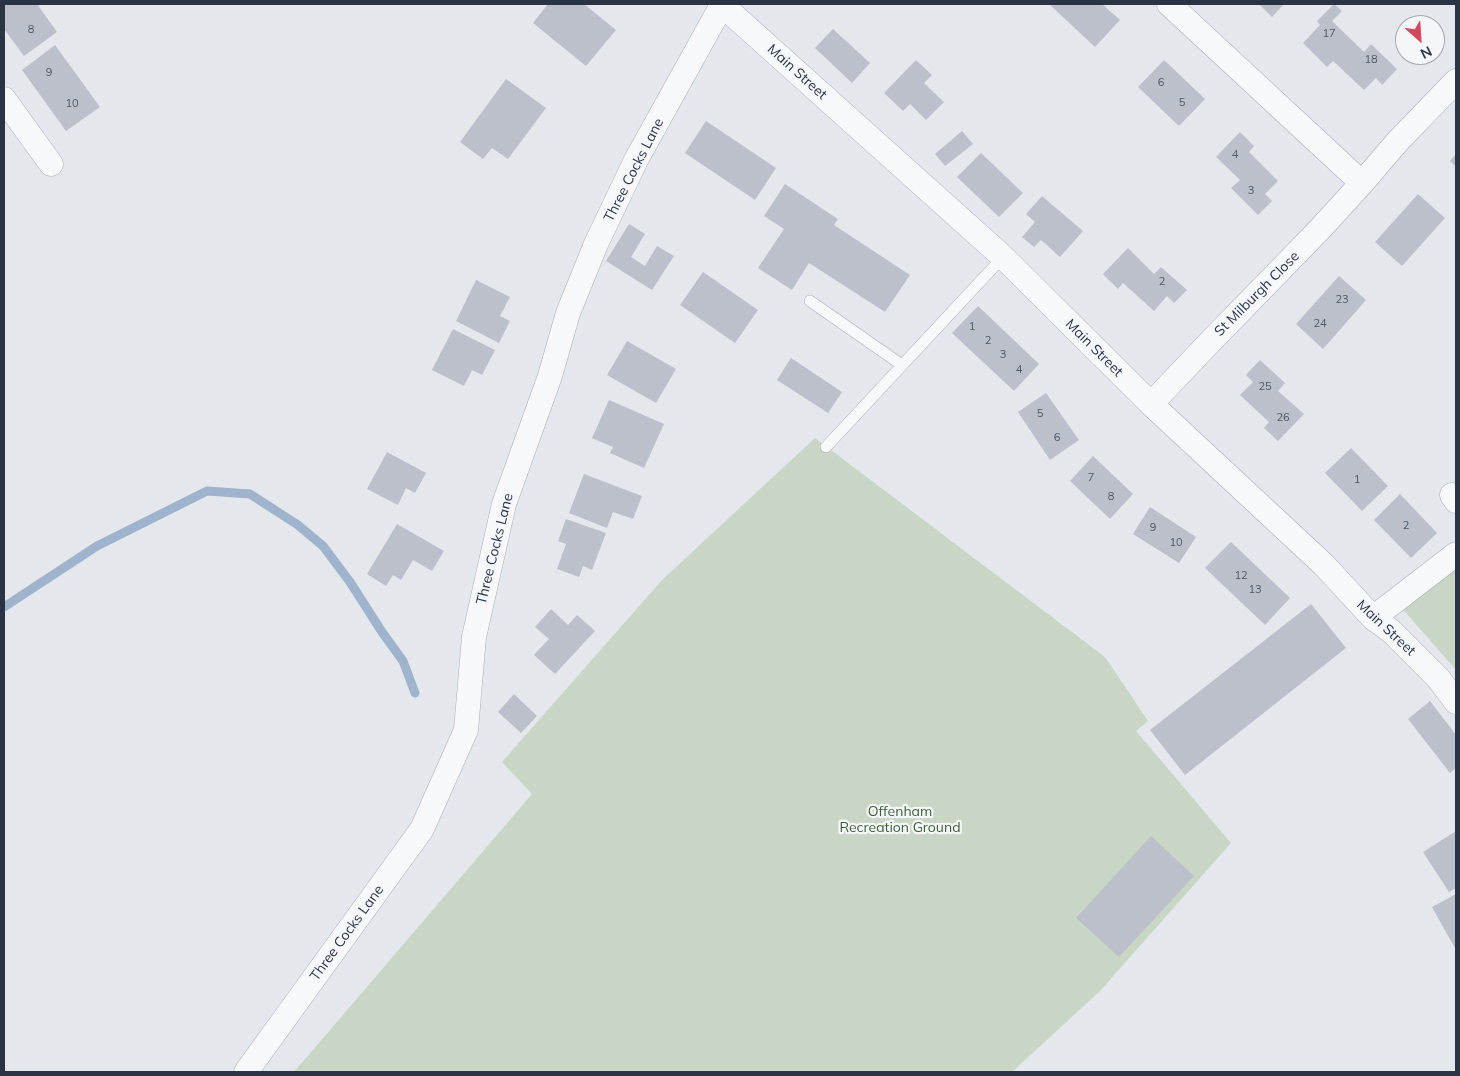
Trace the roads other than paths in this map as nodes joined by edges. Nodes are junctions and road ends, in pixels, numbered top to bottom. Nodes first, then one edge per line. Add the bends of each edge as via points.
1 (722, 4) edge
2 (1169, 4) edge
3 (1456, 81) edge
4 (4, 99) edge
5 (51, 164) dead end
6 (1362, 184) junction
7 (1003, 257) junction
8 (810, 301) dead end
9 (902, 365) junction
10 (1152, 404) junction
11 (826, 447) dead end
12 (1456, 554) edge
13 (1373, 618) junction
14 (1456, 702) edge
15 (246, 1072) edge

1 - 7 street, Main Street
1 - 15 street, Three Cocks Lane via 636,160 568,313 550,376 504,504 474,637 466,730 422,829
2 - 6 street
3 - 6 street, St Milburgh Close
4 - 5 street
6 - 10 street, St Milburgh Close
7 - 9 lane
7 - 10 street, Main Street
8 - 9 lane
9 - 11 lane
10 - 13 street, Main Street via 1324,566
12 - 13 street
13 - 14 street, Main Street via 1432,671

